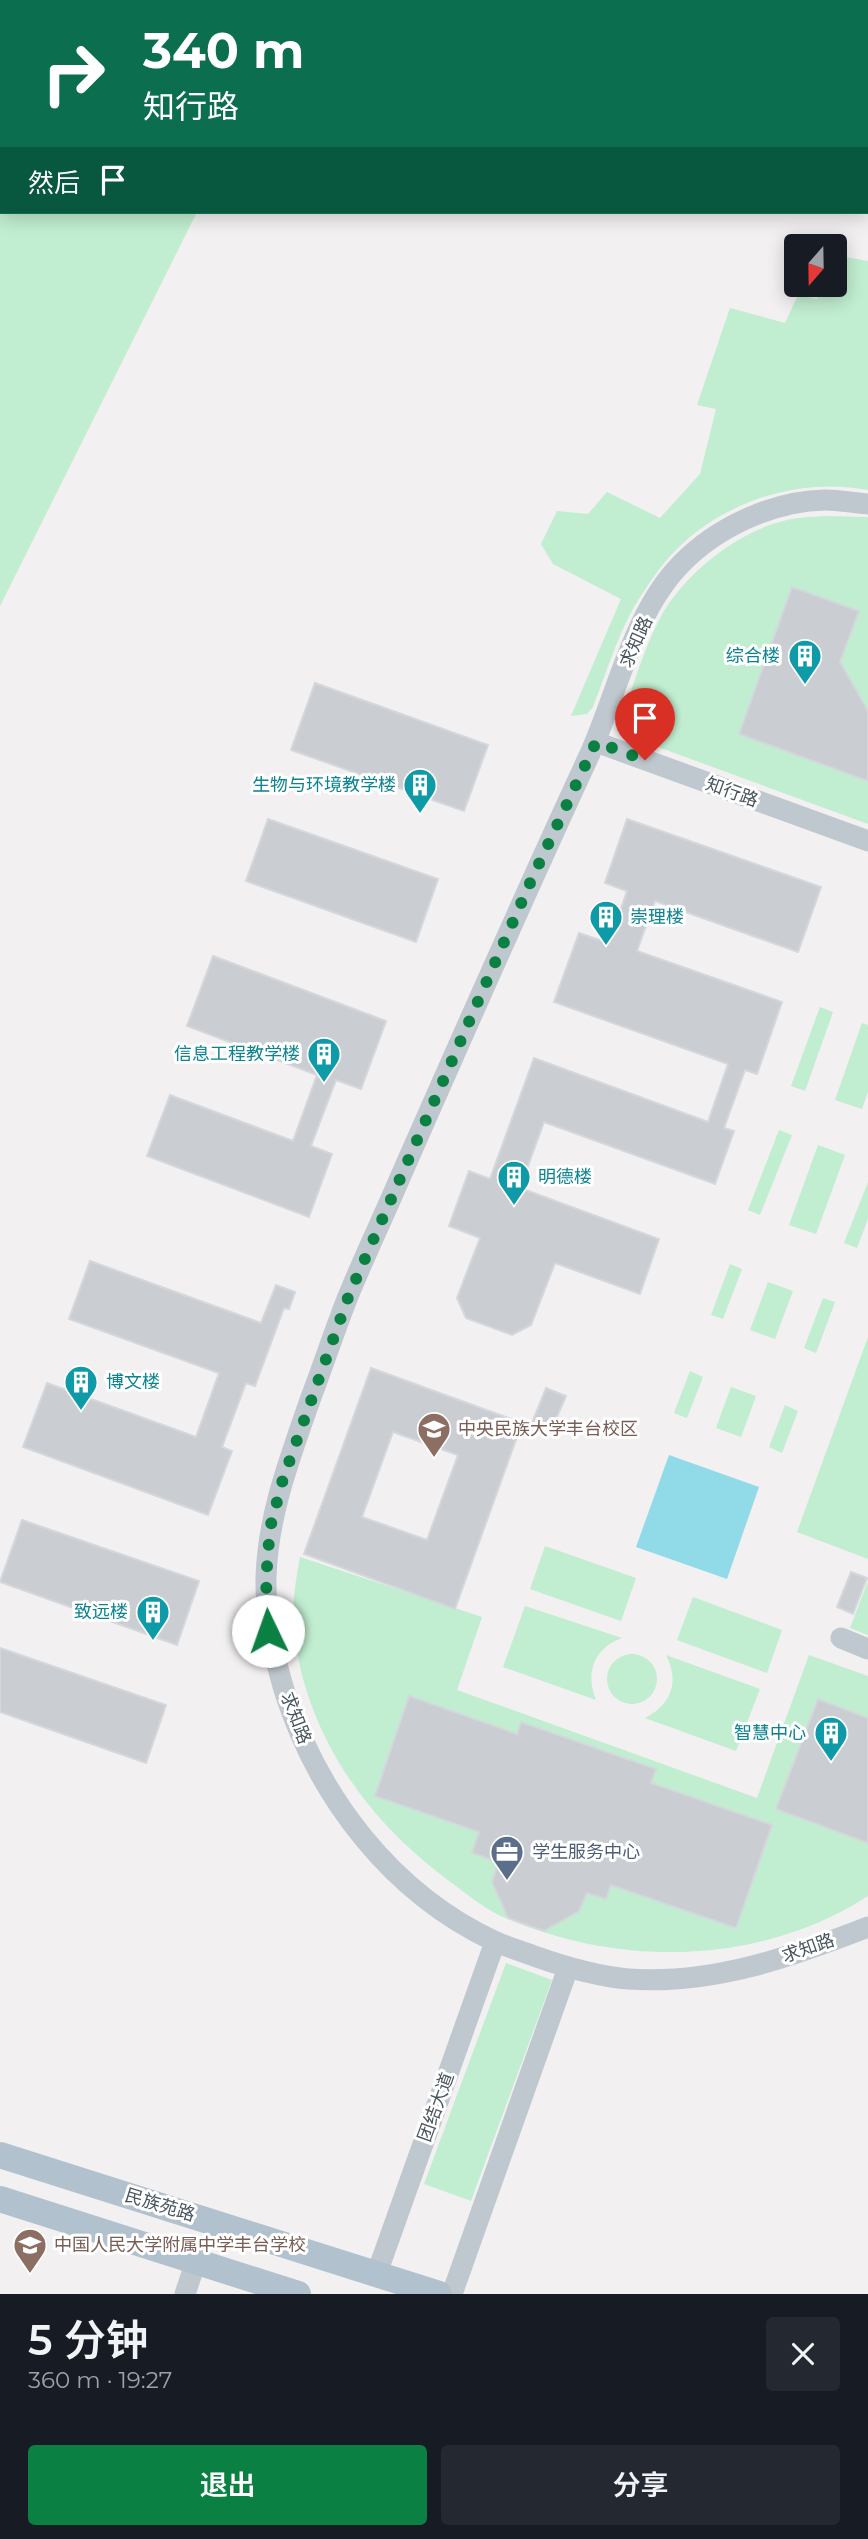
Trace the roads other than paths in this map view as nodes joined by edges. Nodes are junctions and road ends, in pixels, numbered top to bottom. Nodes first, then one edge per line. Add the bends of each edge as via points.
1 (868, 505) edge
2 (596, 742) junction
3 (868, 841) edge
4 (841, 1638) dead end
5 (868, 1648) edge
6 (868, 1927) edge
7 (495, 1942) junction
8 (568, 1968) junction
9 (0, 2155) edge
10 (0, 2199) edge
11 (196, 2261) junction
12 (377, 2273) junction
13 (185, 2294) edge
14 (298, 2294) edge
15 (439, 2294) edge
16 (452, 2294) edge

1 - 2 street, 求知路 via 828,500 791,503 720,534 680,566 656,597 637,636
2 - 3 street, 知行路
2 - 7 street, 求知路 via 349,1295 270,1528 268,1631 294,1720 319,1773 355,1830 405,1881
4 - 5 street
6 - 8 street, 求知路 via 745,1970 631,1979
7 - 8 street, 求知路
7 - 12 street, 团结大道
8 - 16 street
9 - 12 main road, 民族苑路
10 - 11 main road
11 - 13 street
11 - 14 main road
12 - 15 main road, 民族苑路

